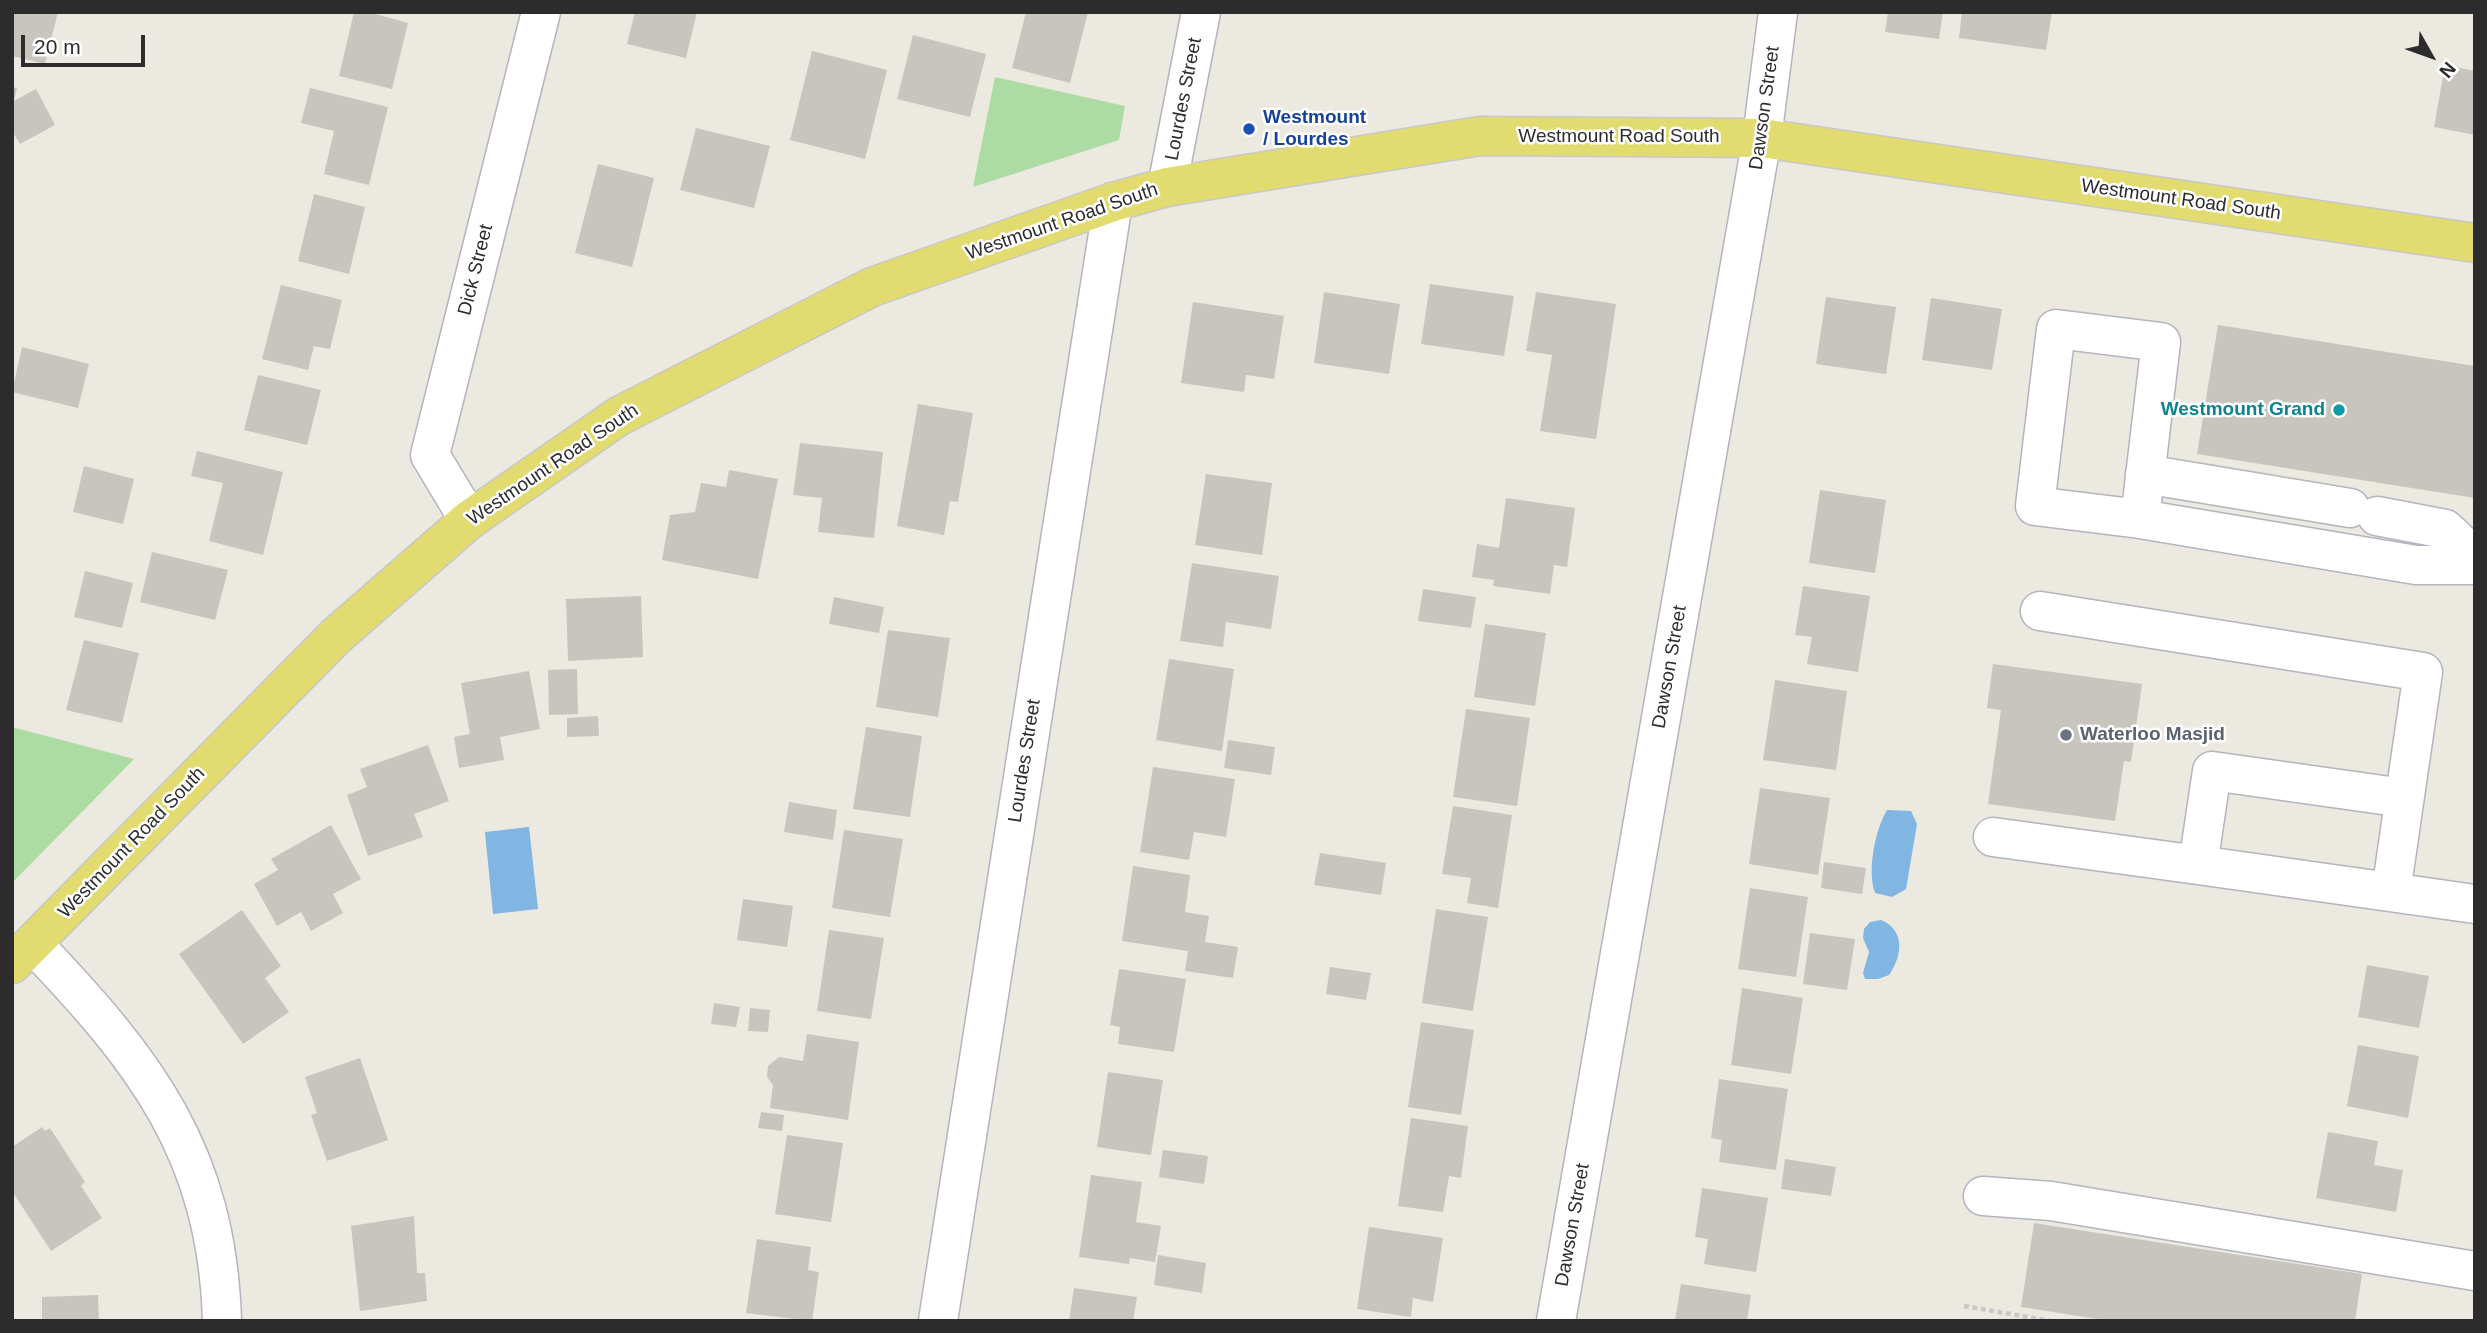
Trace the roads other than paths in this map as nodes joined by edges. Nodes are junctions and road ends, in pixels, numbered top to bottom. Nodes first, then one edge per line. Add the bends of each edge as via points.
1 (541, 12) edge
2 (1201, 12) edge
3 (1778, 12) edge
4 (1762, 138) junction
5 (1167, 187) junction
6 (1114, 202) junction
7 (2475, 243) edge
8 (2145, 474) junction
9 (2140, 519) junction
10 (469, 520) junction
11 (2475, 557) edge
12 (2475, 565) edge
13 (2040, 611) dead end
14 (2404, 798) junction
15 (1993, 837) dead end
16 (2198, 865) junction
17 (2391, 892) junction
18 (2475, 904) edge
19 (23, 954) edge
20 (1983, 1196) dead end
21 (2475, 1271) edge
22 (222, 1321) edge
23 (938, 1321) edge
24 (1556, 1321) edge

1 - 10 street, Dick Street via 430,456
2 - 5 street, Lourdes Street
3 - 4 street, Dawson Street
4 - 5 main road, Westmount Road South via 1480,136
4 - 7 main road, Westmount Road South
4 - 24 street, Dawson Street
5 - 6 main road, Westmount Road South
6 - 10 main road, Westmount Road South via 872,287 619,416
6 - 23 street, Lourdes Street
8 - 9 street
8 - 9 street via 2161,342 2056,329 2035,506
8 - 11 street via 2445,528
9 - 12 street via 2416,565
10 - 19 main road, Westmount Road South via 336,636
13 - 14 street via 2423,672
14 - 16 street via 2212,771
14 - 17 street
15 - 16 street
16 - 17 street
17 - 18 street
19 - 22 street via 100,1013 160,1095 197,1169 221,1290
20 - 21 street via 2051,1201

